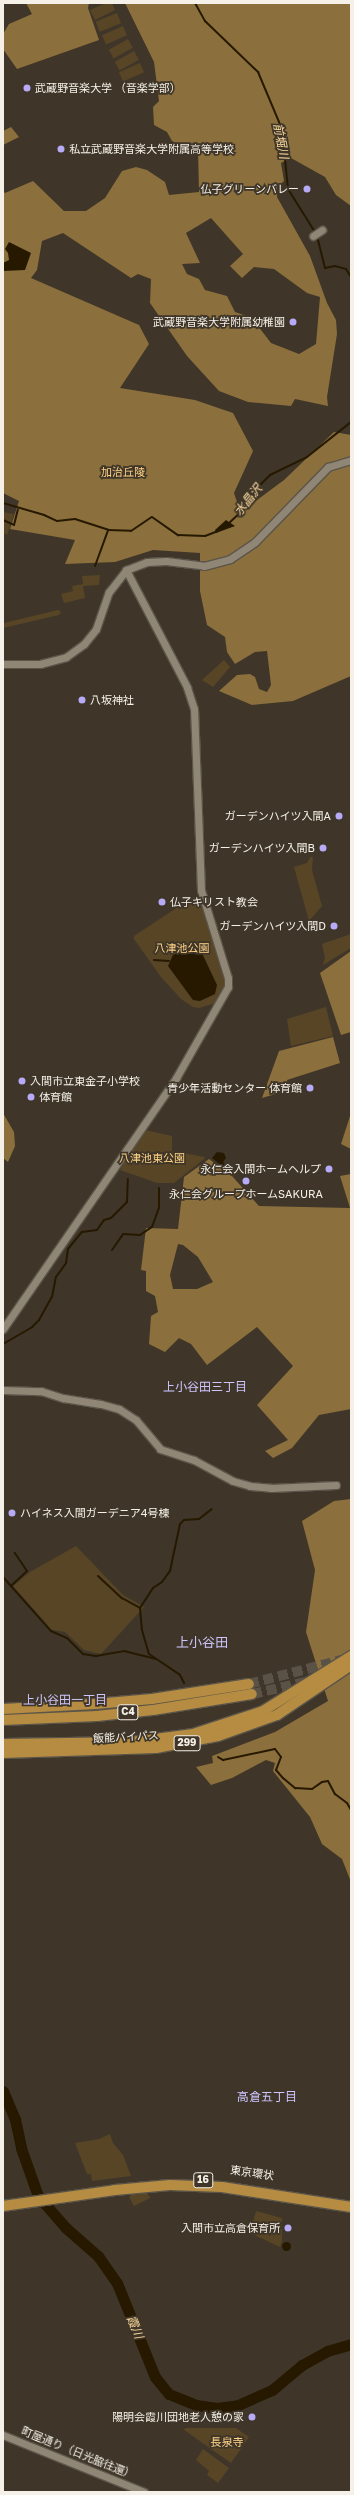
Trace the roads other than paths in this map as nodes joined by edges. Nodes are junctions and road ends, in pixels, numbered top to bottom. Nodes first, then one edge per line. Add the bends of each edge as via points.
1 (351, 460) edge
2 (126, 570) junction
3 (3, 664) edge
4 (3, 1329) edge
5 (3, 1390) edge
6 (336, 1485) dead end
7 (351, 1656) edge
8 (351, 1665) edge
9 (3, 1709) edge
10 (3, 1720) edge
11 (3, 1744) edge
12 (3, 1753) edge
13 (55, 2195) junction
14 (3, 2200) edge
15 (22, 2200) junction
16 (351, 2200) edge
17 (3, 2206) edge
18 (351, 2206) edge
19 (3, 2435) edge
20 (144, 2492) edge

1 - 2 street via 328,467 255,542 230,559 204,566 166,561 147,562
2 - 3 street via 109,592 96,629 76,650 56,662
2 - 4 street via 187,687 194,709 201,890 228,978 228,987 207,1028 172,1084
5 - 6 street via 41,1391 119,1409 136,1420 160,1449 198,1462 233,1481 250,1486 271,1488
7 - 11 highway, 飯能バイパス / 299 via 267,1709 193,1734 132,1742
8 - 12 highway, 飯能バイパス / 299 via 277,1715 218,1736 156,1748
9 - 10 highway, C4 via 95,1704 250,1689 153,1710 97,1716
13 - 15 highway, 16
13 - 16 highway, 東京環状 / 16 via 146,2180 218,2180
13 - 18 highway, 東京環状 / 16 via 147,2186 222,2187
14 - 15 highway, 16
15 - 17 highway, 16
19 - 20 street, 町屋通り（日光脇往還）

